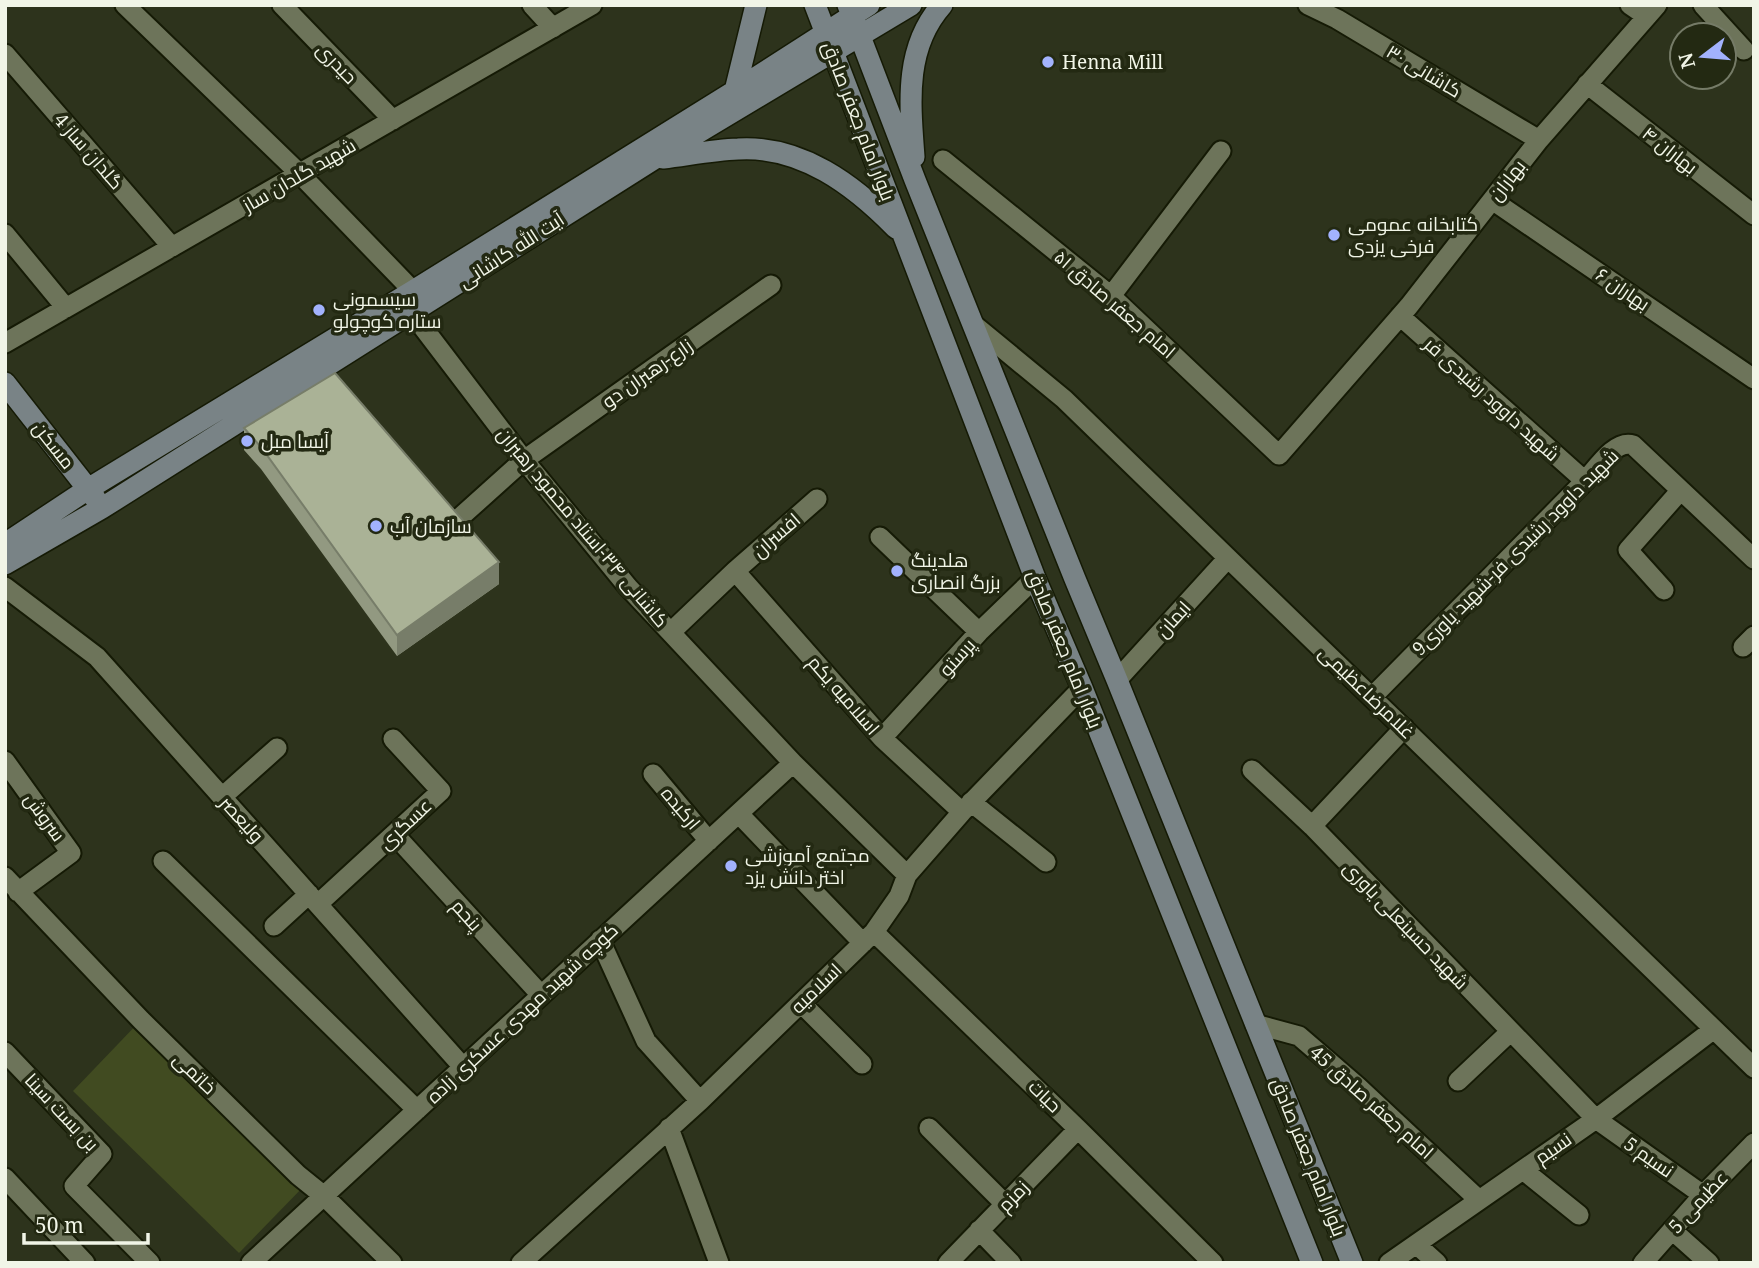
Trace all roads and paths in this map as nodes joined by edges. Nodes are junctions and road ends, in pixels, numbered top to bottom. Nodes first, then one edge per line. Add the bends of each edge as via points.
1 (125, 5) edge
2 (282, 5) edge
3 (532, 5) edge
4 (592, 5) edge
5 (756, 5) edge
6 (815, 5) edge
7 (911, 5) edge
8 (942, 5) edge
9 (1308, 5) edge
10 (1630, 5) edge
11 (1703, 5) edge
12 (857, 9) edge
13 (1652, 11) edge
14 (553, 28) junction
15 (824, 33) junction
16 (861, 37) junction
17 (1744, 50) dead end
18 (5, 54) edge
19 (832, 54) junction
20 (1587, 84) junction
21 (735, 91) junction
22 (393, 120) junction
23 (1539, 140) junction
24 (1221, 151) dead end
25 (654, 159) junction
26 (943, 160) dead end
27 (300, 174) junction
28 (915, 180) junction
29 (1492, 200) junction
30 (1754, 215) edge
31 (5, 234) edge
32 (903, 235) junction
33 (172, 247) junction
34 (771, 285) dead end
35 (413, 291) junction
36 (1111, 296) junction
37 (66, 308) junction
38 (412, 313) junction
39 (1400, 316) junction
40 (973, 324) junction
41 (5, 343) edge
42 (1754, 379) edge
43 (5, 383) edge
44 (1279, 455) joint
45 (524, 460) junction
46 (1585, 481) junction
47 (88, 489) junction
48 (1681, 490) junction
49 (817, 499) dead end
50 (102, 508) junction
51 (456, 522) edge
52 (880, 537) dead end
53 (5, 544) edge
54 (1228, 558) junction
55 (1754, 559) edge
56 (5, 564) edge
57 (735, 571) junction
58 (1035, 578) junction
59 (5, 587) edge
60 (1664, 590) dead end
61 (671, 632) junction
62 (979, 632) junction
63 (1117, 680) junction
64 (1082, 688) junction
65 (1372, 698) junction
66 (1404, 728) junction
67 (882, 738) junction
68 (393, 739) dead end
69 (277, 748) dead end
70 (5, 761) edge
71 (793, 764) junction
72 (1252, 770) dead end
73 (653, 774) dead end
74 (222, 797) junction
75 (966, 807) junction
76 (738, 814) junction
77 (1312, 826) junction
78 (394, 835) junction
79 (709, 842) junction
80 (163, 861) dead end
81 (1046, 862) dead end
82 (907, 875) junction
83 (1198, 882) junction
84 (11, 885) edge
85 (313, 899) junction
86 (1169, 906) junction
87 (274, 926) dead end
88 (1220, 936) junction
89 (869, 937) junction
90 (600, 940) junction
91 (1184, 943) junction
92 (541, 995) junction
93 (801, 1003) junction
94 (1255, 1024) junction
95 (1714, 1029) junction
96 (1510, 1032) junction
97 (5, 1052) edge
98 (862, 1064) dead end
99 (463, 1067) junction
100 (1754, 1068) edge
101 (1458, 1080) dead end
102 (699, 1101) junction
103 (416, 1110) junction
104 (1595, 1119) junction
105 (669, 1128) junction
106 (929, 1128) dead end
107 (1078, 1129) junction
108 (1754, 1143) edge
109 (1523, 1170) junction
110 (5, 1178) edge
111 (1703, 1195) junction
112 (324, 1196) junction
113 (1479, 1200) junction
114 (1005, 1204) junction
115 (1579, 1215) dead end
116 (979, 1230) junction
117 (1672, 1230) junction
118 (1416, 1244) junction
119 (85, 1263) edge
120 (150, 1263) edge
121 (251, 1263) edge
122 (392, 1263) edge
123 (521, 1263) edge
124 (719, 1263) edge
125 (948, 1263) edge
126 (1011, 1263) edge
127 (1213, 1263) edge
128 (1312, 1263) edge
129 (1352, 1263) edge
130 (1389, 1263) edge
131 (1437, 1263) edge
132 (1643, 1263) edge
133 (1709, 1263) edge

1 - 27 street
2 - 22 street, حیدری
3 - 14 street
4 - 14 street, شهید گلدان ساز
5 - 21 main road
6 - 15 main road, بلوار امام جعفر صادق
7 - 16 main road, آیت الله کاشانی
8 - 28 main road via 917,48 913,72
9 - 23 street, کاشانی ۳۰
10 - 13 street
11 - 17 street
12 - 15 main road, آیت الله کاشانی
12 - 16 main road, بلوار امام جعفر صادق
13 - 20 street, بهاران
14 - 22 street, شهید گلدان ساز
15 - 19 main road, بلوار امام جعفر صادق
15 - 21 main road, آیت الله کاشانی
16 - 19 main road, آیت الله کاشانی
16 - 28 main road, بلوار امام جعفر صادق
18 - 33 street, گلدان ساز 4
19 - 25 main road, آیت الله کاشانی
19 - 32 main road, بلوار امام جعفر صادق
20 - 23 street, بهاران
20 - 30 street, بهاران ۴
21 - 35 main road, آیت الله کاشانی
22 - 27 street, شهید گلدان ساز
23 - 29 street, بهاران
24 - 36 street
25 - 32 main road via 739,148 788,155 846,183
25 - 38 main road, آیت الله کاشانی
26 - 36 street, امام جعفر صادق ۵۱
27 - 33 street, شهید گلدان ساز
27 - 35 street
28 - 40 main road, بلوار امام جعفر صادق
29 - 39 street, بهاران
29 - 42 street, بهاران ۶
31 - 37 street
32 - 58 main road, بلوار امام جعفر صادق
33 - 37 street, شهید گلدان ساز
34 - 45 street, زارع-رهبران دو
35 - 47 main road, آیت الله کاشانی
36 - 44 street, امام جعفر صادق ۵۱
37 - 41 street, شهید گلدان ساز
38 - 45 street, کاشانی ۳۴-استاد محمود رهبران
38 - 50 main road, آیت الله کاشانی
39 - 44 street, بهاران
39 - 46 street, شهید داوود رشیدی فر
40 - 54 street, غلامرضاعظیمی via 1064,399
40 - 63 main road, بلوار امام جعفر صادق
43 - 47 main road, مسکن
45 - 51 street, زارع-رهبران دو
45 - 61 street, کاشانی ۳۴-استاد محمود رهبران
46 - 48 street, شهید داوود رشیدی فر-شهید یاوری9 via 1615,448 1629,443
46 - 65 street, شهید داوود رشیدی فر-شهید یاوری9
47 - 50 main road, مسکن
47 - 53 main road, آیت الله کاشانی
48 - 55 street, شهید داوود رشیدی فر-شهید یاوری9
48 - 60 street via 1628,550
49 - 57 street, افسران
50 - 56 main road, آیت الله کاشانی
52 - 62 street
54 - 63 street, ایمان
54 - 65 street, غلامرضاعظیمی
57 - 61 street, افسران
57 - 67 street, اسلامیه یکم
58 - 62 street, پرستو
58 - 64 main road, بلوار امام جعفر صادق
59 - 74 street, ولیعصر via 97,657
61 - 71 street, کاشانی ۳۴-استاد محمود رهبران
62 - 67 street, پرستو
63 - 83 main road, بلوار امام جعفر صادق
64 - 75 street, اسلامیه
64 - 86 main road, بلوار امام جعفر صادق
65 - 66 street, غلامرضاعظیمی
66 - 77 street
66 - 95 street, غلامرضاعظیمی
67 - 75 street, اسلامیه یکم
68 - 78 street, عسگری via 441,791
69 - 74 street
70 - 84 street, سروش via 71,853
71 - 76 street, کوچه شهید مهدی عسکری زاده
71 - 82 street, کاشانی ۳۴-استاد محمود رهبران
72 - 77 street, شهید حسینعلی یاوری
73 - 79 street, ارکیده
74 - 85 street, ولیعصر
75 - 81 street, اسلامیه یکم
75 - 82 street, اسلامیه
76 - 79 street, کوچه شهید مهدی عسکری زاده
76 - 89 street, حیات
77 - 96 street, شهید حسینعلی یاوری
78 - 85 street, عسگری
78 - 92 street, پنجم
79 - 90 street, کوچه شهید مهدی عسکری زاده
80 - 103 street
82 - 89 street, اسلامیه via 900,896
83 - 86 main road via 1193,900 1175,909
83 - 88 main road, بلوار امام جعفر صادق
84 - 112 street, خاتمی via 141,1020
85 - 87 street, عسگری
85 - 99 street, ولیعصر
86 - 91 main road, بلوار امام جعفر صادق
88 - 91 main road via 1198,924 1189,928
88 - 94 main road, بلوار امام جعفر صادق
89 - 93 street, اسلامیه
89 - 107 street, حیات
90 - 92 street, کوچه شهید مهدی عسکری زاده
90 - 102 street via 646,1041
91 - 128 main road, بلوار امام جعفر صادق
92 - 99 street, کوچه شهید مهدی عسکری زاده
93 - 98 street
93 - 102 street, اسلامیه
94 - 113 street, امام جعفر صادق 45 via 1299,1036
94 - 129 main road, بلوار امام جعفر صادق
95 - 100 street, غلامرضاعظیمی
95 - 104 street, نسیم
96 - 101 street
96 - 104 street, شهید حسینعلی یاوری
97 - 120 street, بن بست سینا via 102,1154 74,1186
99 - 103 street, کوچه شهید مهدی عسکری زاده
102 - 105 street, اسلامیه
103 - 112 street, کوچه شهید مهدی عسکری زاده
104 - 109 street, نسیم
104 - 111 street, نسیم 5
105 - 123 street, اسلامیه
105 - 124 street
106 - 114 street
107 - 114 street, زمزم
107 - 127 street, حیات
108 - 111 street, عظیمی 5
109 - 113 street, نسیم
109 - 115 street
110 - 119 street
111 - 117 street, عظیمی 5
112 - 121 street, کوچه شهید مهدی عسکری زاده
112 - 122 street, خاتمی
113 - 118 street, نسیم
114 - 116 street, زمزم
116 - 125 street, زمزم
116 - 126 street
117 - 132 street, عظیمی 5
117 - 133 street
118 - 130 street, نسیم
118 - 131 street

